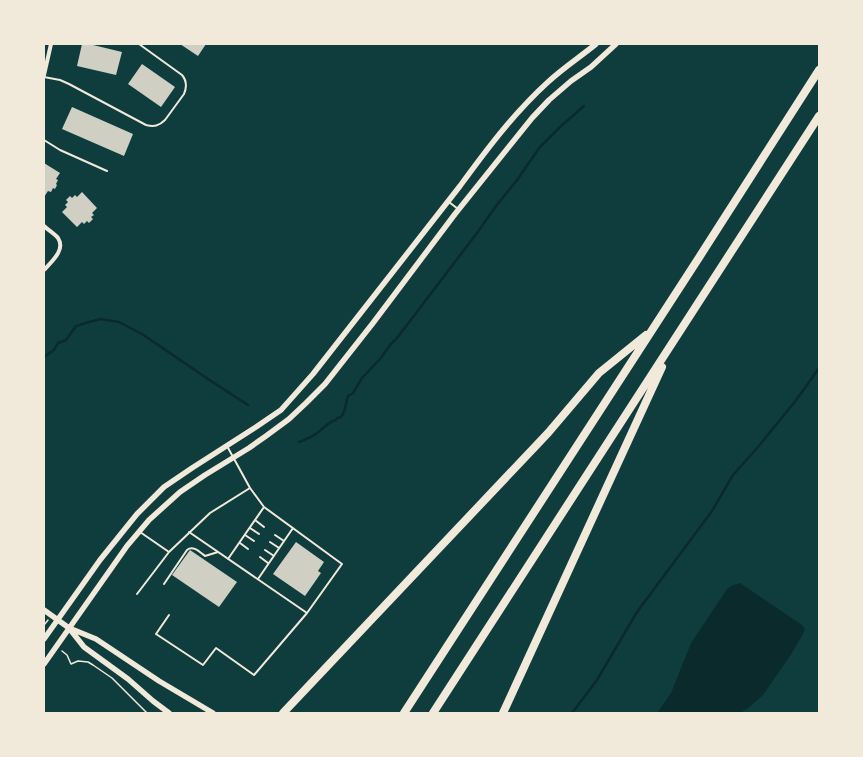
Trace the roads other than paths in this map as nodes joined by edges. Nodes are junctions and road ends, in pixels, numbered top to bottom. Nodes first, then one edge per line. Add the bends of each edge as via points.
1 (51, 44) edge
2 (139, 44) edge
3 (596, 44) edge
4 (616, 44) edge
5 (819, 70) edge
6 (44, 76) edge
7 (819, 116) edge
8 (44, 140) edge
9 (107, 171) dead end
10 (448, 201) junction
11 (459, 210) junction
12 (44, 226) edge
13 (44, 270) edge
14 (651, 331) junction
15 (674, 341) junction
16 (227, 446) junction
17 (233, 458) junction
18 (250, 488) junction
19 (264, 507) junction
20 (255, 520) junction
21 (264, 527) dead end
22 (250, 528) junction
23 (293, 528) junction
24 (139, 531) junction
25 (189, 532) junction
26 (259, 534) dead end
27 (245, 535) junction
28 (275, 535) dead end
29 (254, 541) dead end
30 (284, 541) junction
31 (270, 542) dead end
32 (240, 543) junction
33 (279, 548) junction
34 (248, 549) dead end
35 (265, 550) dead end
36 (169, 552) junction
37 (218, 552) junction
38 (274, 556) junction
39 (260, 557) dead end
40 (228, 559) junction
41 (268, 563) junction
42 (258, 579) junction
43 (164, 584) dead end
44 (137, 594) dead end
45 (44, 610) edge
46 (307, 613) junction
47 (169, 615) dead end
48 (58, 620) junction
49 (69, 628) junction
50 (44, 639) edge
51 (44, 664) edge
52 (169, 713) edge
53 (213, 713) edge
54 (283, 713) edge
55 (404, 713) edge
56 (433, 713) edge
57 (503, 713) edge

1 - 6 street
2 - 6 lane via 185,78 184,94 165,120 157,126 146,125 69,84
3 - 10 street via 548,81 517,113
4 - 11 street via 549,100 516,137
5 - 14 highway
7 - 15 highway
8 - 9 lane
10 - 11 lane
10 - 16 street via 297,393 281,410
11 - 17 street via 325,384 289,419
12 - 13 street via 58,238 61,246 60,251
14 - 54 highway via 599,373 548,433
14 - 55 highway
15 - 56 highway
15 - 57 highway
16 - 17 lane
16 - 48 street via 164,487 136,514
17 - 18 lane
17 - 24 street via 180,492
18 - 19 lane
18 - 25 lane via 210,513
19 - 20 lane
19 - 23 lane
20 - 21 lane
20 - 22 lane
22 - 26 lane
22 - 27 lane
23 - 30 lane
23 - 46 lane via 342,564
24 - 36 lane
24 - 49 street
25 - 36 lane
25 - 37 lane
27 - 29 lane
27 - 32 lane
28 - 30 lane
30 - 33 lane
31 - 33 lane
32 - 34 lane
32 - 40 lane
33 - 38 lane
35 - 38 lane
36 - 44 lane
37 - 40 lane
37 - 43 lane via 205,556 190,548
38 - 41 lane
39 - 41 lane
40 - 42 lane
41 - 42 lane
42 - 46 lane
45 - 48 street
46 - 47 lane via 254,675 216,648 203,665 156,634
48 - 49 street
48 - 50 street
49 - 51 street
49 - 52 street via 84,647
49 - 53 street via 96,639

